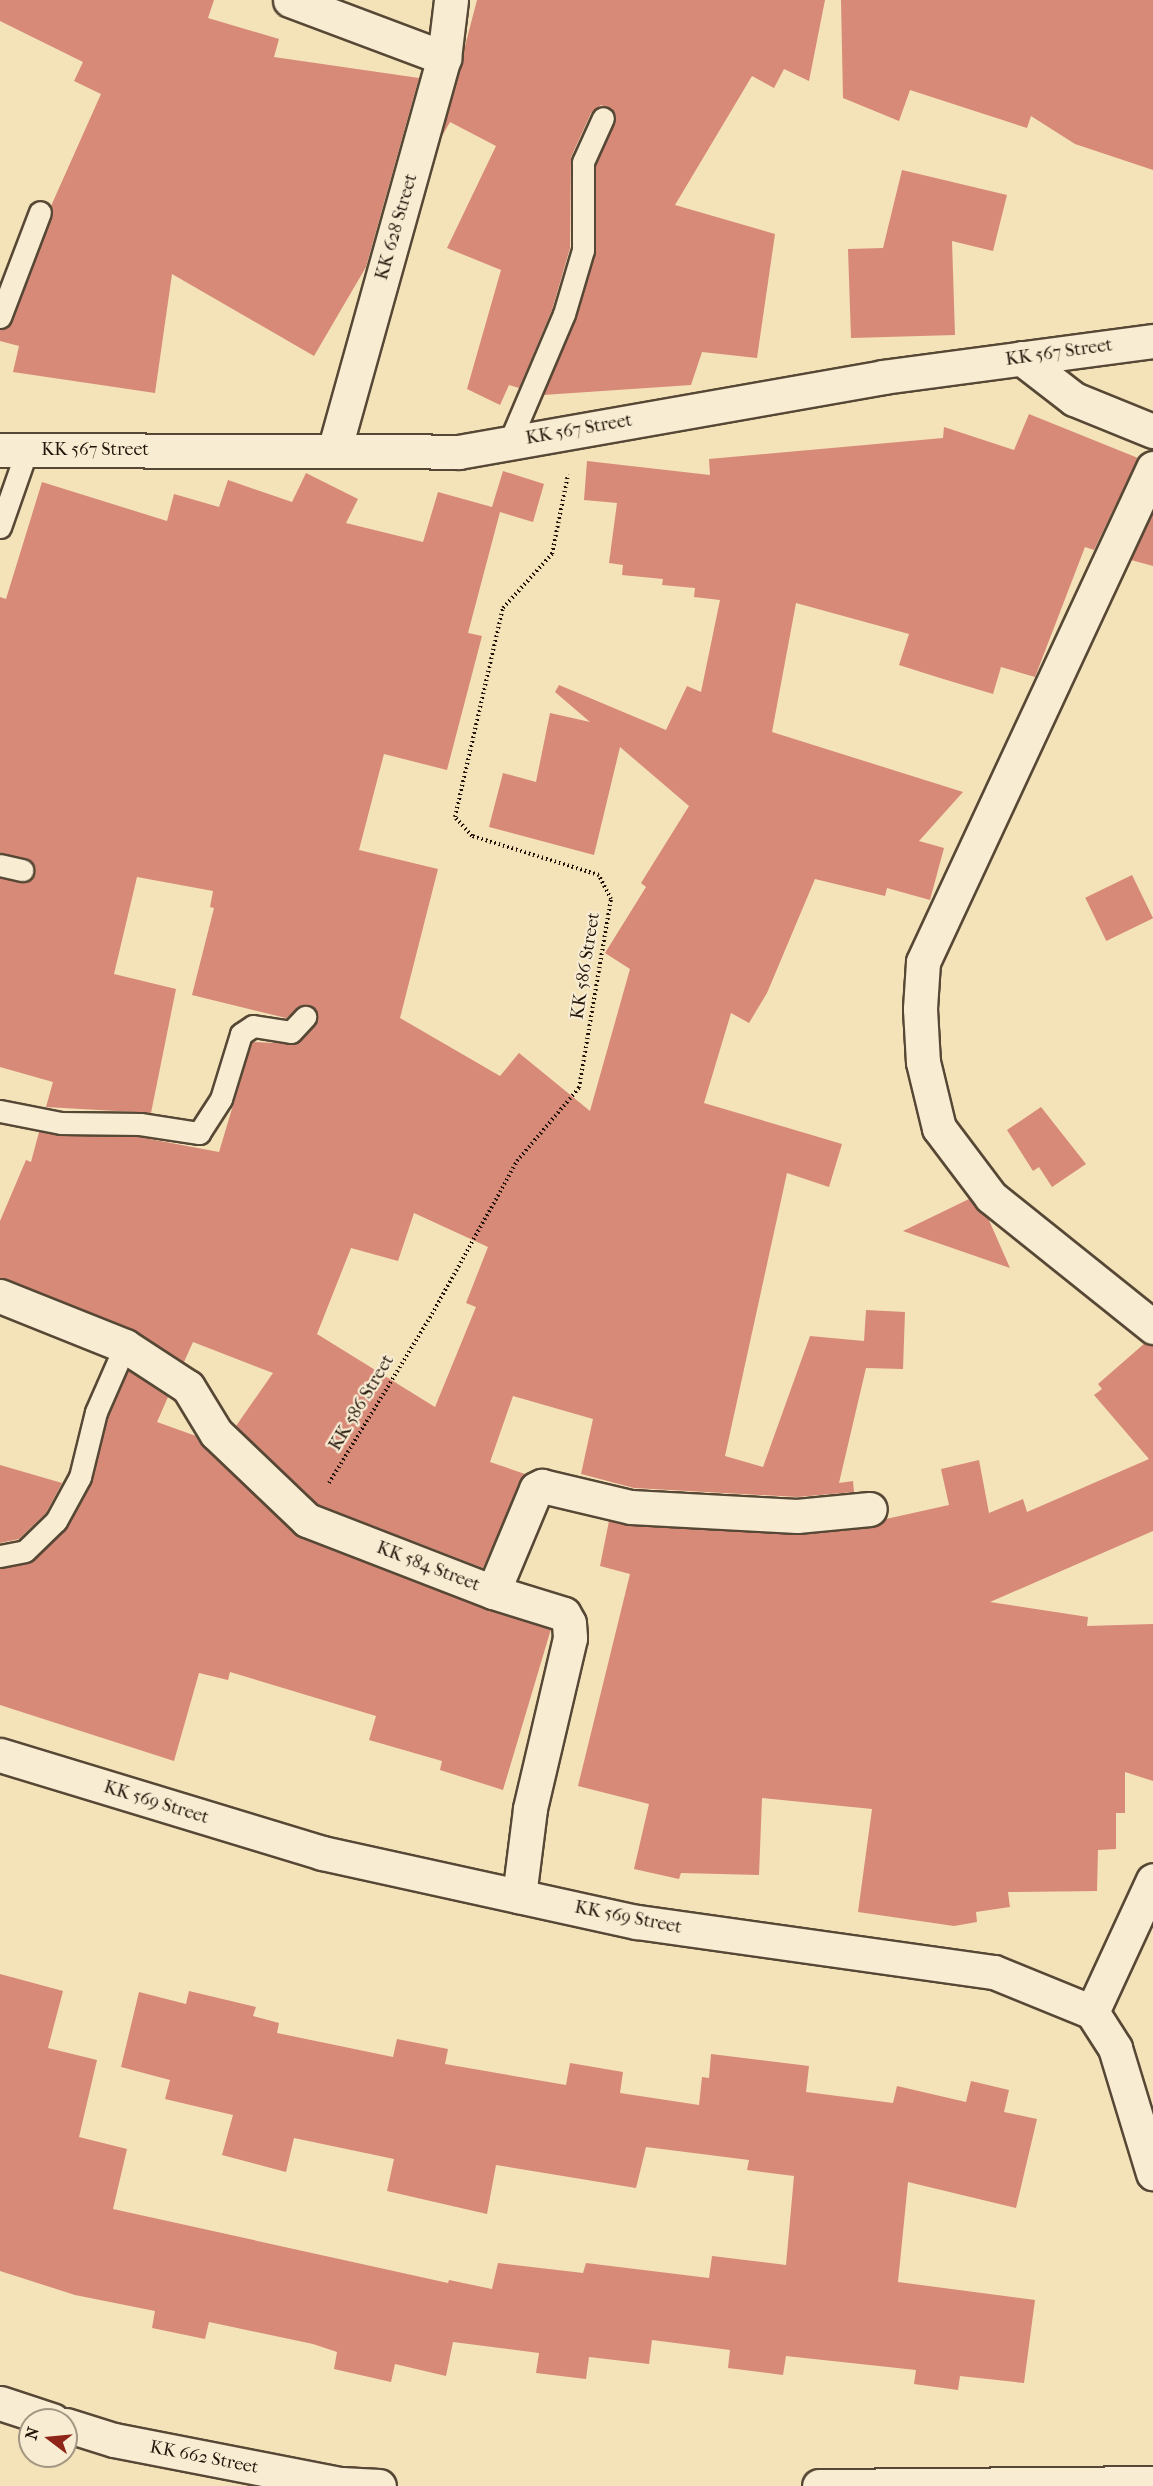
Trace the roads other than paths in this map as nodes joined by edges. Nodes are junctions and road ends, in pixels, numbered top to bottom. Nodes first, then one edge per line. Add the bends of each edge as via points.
1 (290, 0) edge
2 (451, 0) edge
3 (444, 58) junction
4 (603, 118) dead end
5 (40, 212) dead end
6 (0, 317) edge
7 (1153, 341) edge
8 (1021, 358) junction
9 (1153, 431) edge
10 (508, 442) junction
11 (14, 450) edge
12 (334, 451) junction
13 (1153, 468) edge
14 (0, 527) edge
15 (0, 865) edge
16 (22, 870) dead end
17 (305, 1017) dead end
18 (0, 1111) edge
19 (0, 1296) edge
20 (1153, 1327) edge
21 (125, 1346) junction
22 (870, 1509) dead end
23 (0, 1556) edge
24 (493, 1592) junction
25 (0, 1755) edge
26 (1153, 1880) edge
27 (519, 1896) junction
28 (1092, 2012) junction
29 (1153, 2173) edge
30 (0, 2403) edge
31 (18, 2409) edge
32 (78, 2429) edge
33 (1153, 2483) edge
34 (379, 2486) edge
35 (819, 2486) edge

1 - 3 street
2 - 3 street, KK 628 Street
3 - 12 street, KK 628 Street
4 - 10 lane via 583,162 583,250 564,314
5 - 6 lane
7 - 8 street, KK 567 Street
8 - 9 street via 1074,399
8 - 10 street, KK 567 Street via 883,377
10 - 12 street, KK 567 Street via 459,452
11 - 12 street, KK 567 Street
11 - 14 lane
13 - 20 street via 922,962 920,1009 923,1062 939,1128 991,1197
15 - 16 lane
17 - 18 lane via 291,1032 253,1026 241,1034 221,1099 199,1133 140,1124 62,1124
19 - 21 street, KK 584 Street
21 - 23 lane via 96,1412 80,1477 56,1521 25,1551
21 - 24 street, KK 584 Street via 188,1387 216,1433 307,1520
22 - 24 street, KK 584 Street via 796,1516 630,1507 542,1486 536,1489
24 - 27 street via 564,1614 569,1623 570,1638 530,1809
25 - 27 street, KK 569 Street via 322,1852
26 - 28 street
27 - 28 street, KK 569 Street via 637,1922 994,1972
28 - 29 street via 1115,2048
30 - 31 street
32 - 34 street, KK 662 Street via 114,2440 340,2484
33 - 35 street

